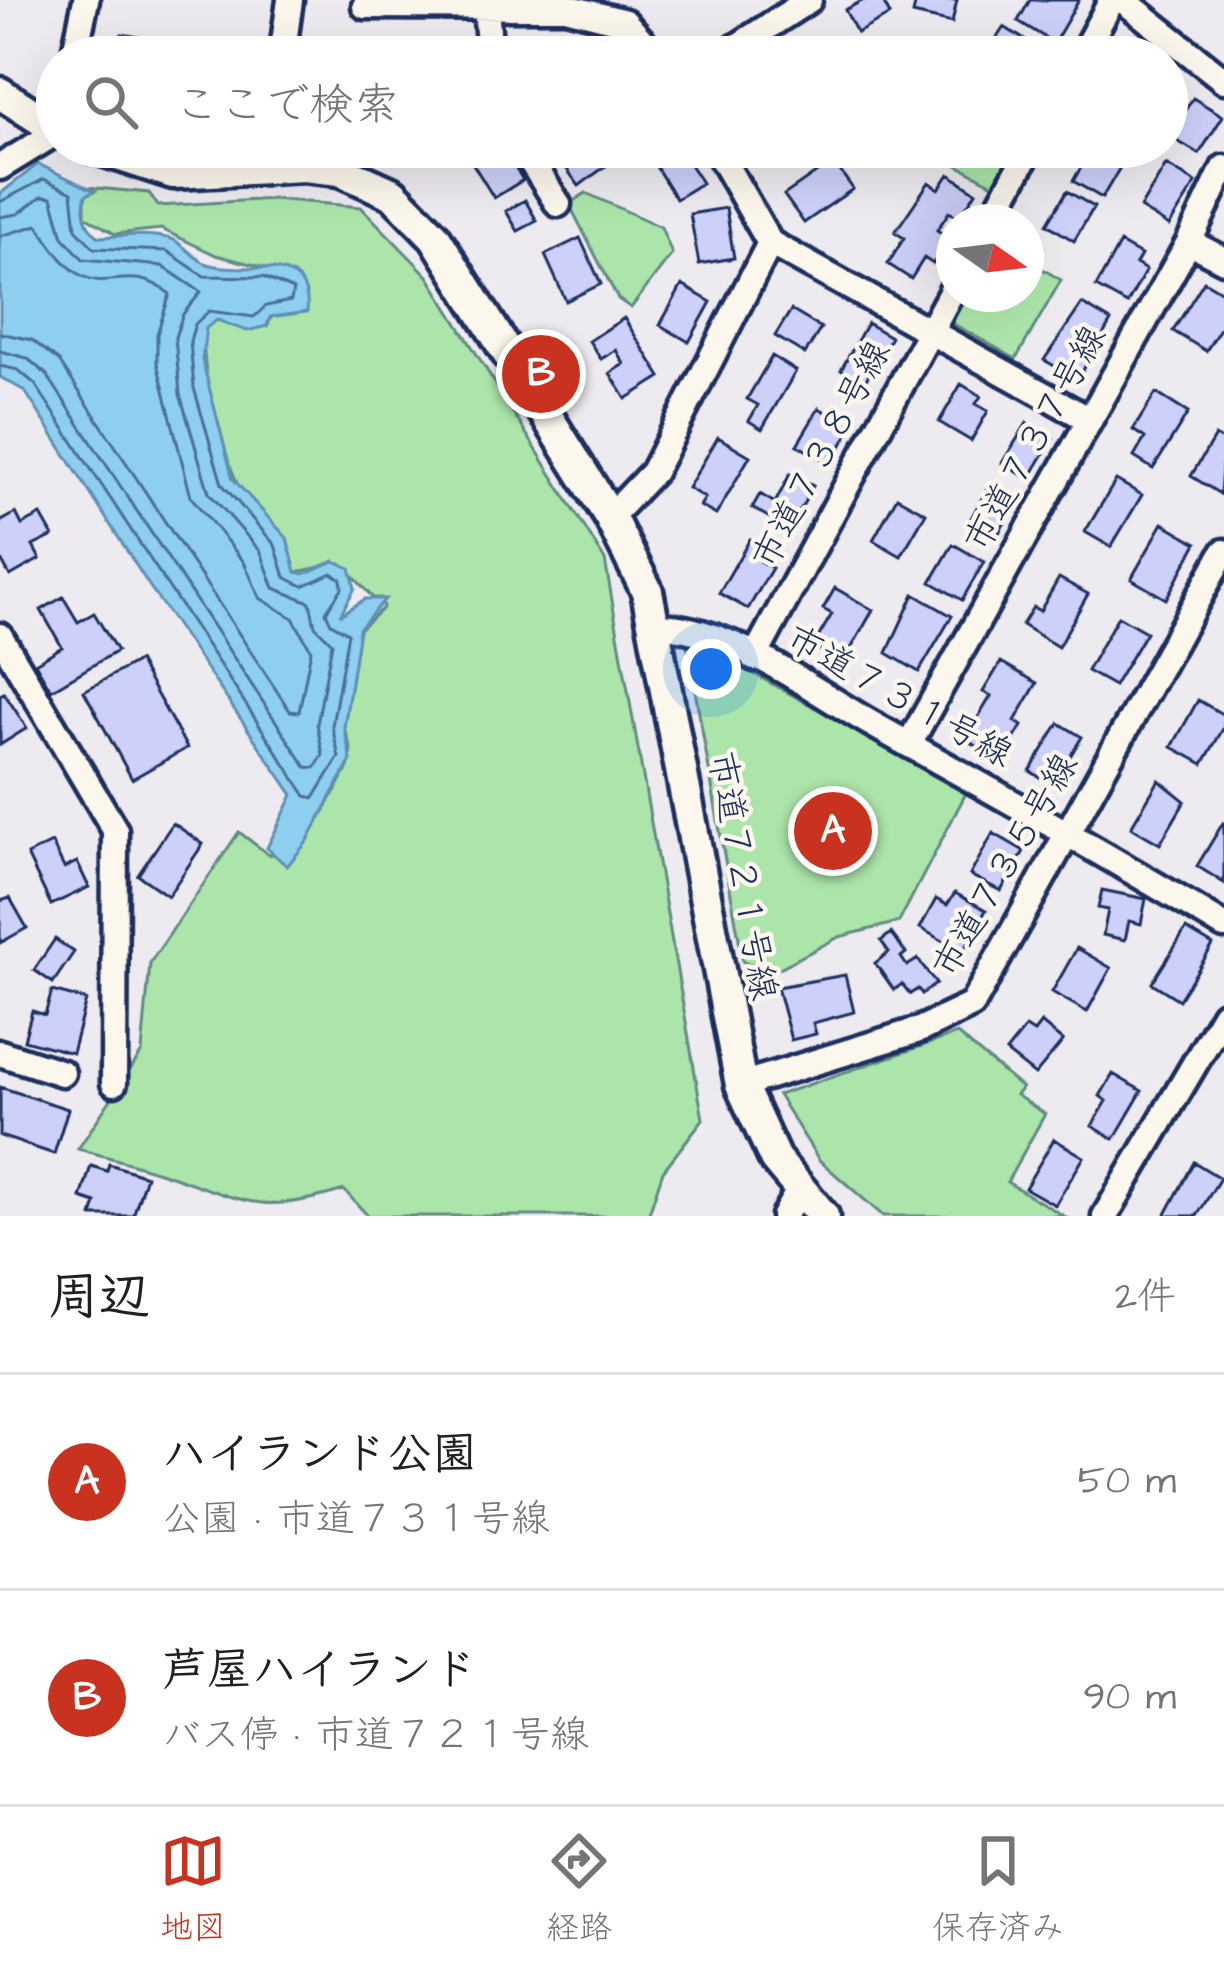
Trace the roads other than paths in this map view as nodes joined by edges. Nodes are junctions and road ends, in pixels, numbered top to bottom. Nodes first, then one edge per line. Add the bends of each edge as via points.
1 (86, 0) edge
2 (290, 0) edge
3 (808, 0) edge
4 (1112, 0) edge
5 (1123, 0) edge
6 (364, 6) dead end
7 (486, 7) junction
8 (78, 36) edge
9 (285, 36) edge
10 (488, 36) edge
11 (637, 36) edge
12 (753, 36) edge
13 (1092, 36) edge
14 (1168, 36) edge
15 (1188, 51) edge
16 (1224, 80) edge
17 (0, 93) edge
18 (36, 117) edge
19 (36, 142) edge
20 (0, 167) edge
21 (158, 168) edge
22 (205, 168) edge
23 (330, 168) edge
24 (535, 168) edge
25 (727, 168) edge
26 (1020, 168) edge
27 (1224, 168) edge
28 (558, 204) dead end
29 (1000, 204) edge
30 (1189, 242) junction
31 (770, 244) junction
32 (1224, 260) edge
33 (940, 312) edge
34 (929, 332) junction
35 (1088, 419) junction
36 (610, 517) junction
37 (1224, 552) edge
38 (656, 626) junction
39 (0, 636) edge
40 (754, 658) junction
41 (908, 744) junction
42 (1069, 832) junction
43 (1224, 926) edge
44 (1220, 1031) edge
45 (0, 1053) edge
46 (62, 1073) dead end
47 (114, 1083) dead end
48 (741, 1085) junction
49 (791, 1203) edge
50 (823, 1216) edge
51 (1105, 1216) edge

1 - 8 street
2 - 9 street
3 - 12 street
4 - 13 street
5 - 14 street
6 - 7 street
7 - 10 street
7 - 11 street via 566,7 625,22
15 - 16 street
17 - 18 street
19 - 20 street
21 - 22 street, 市道７２１号線
23 - 36 street, 市道７２１号線 via 368,179 435,237
24 - 28 street
25 - 31 street
26 - 29 street
27 - 30 street, 市道７３７号線
30 - 32 street
30 - 35 street, 市道７３７号線
31 - 34 street
31 - 36 street via 652,472
33 - 34 street, 市道７３８号線
34 - 35 street
34 - 40 street, 市道７３８号線
35 - 41 street, 市道７３７号線
36 - 38 street, 市道７２１号線
37 - 42 street, 市道７３５号線
38 - 40 street, 市道７３１号線 via 688,626
38 - 48 street, 市道７２１号線
39 - 47 street via 115,830
40 - 41 street, 市道７３１号線
41 - 42 street, 市道７３１号線
42 - 43 street, 市道７３１号線
42 - 48 street, 市道７３５号線 via 972,1005 919,1030
44 - 51 street
45 - 46 street
48 - 49 street, 市道７２１号線
49 - 50 street, 市道７２１号線

